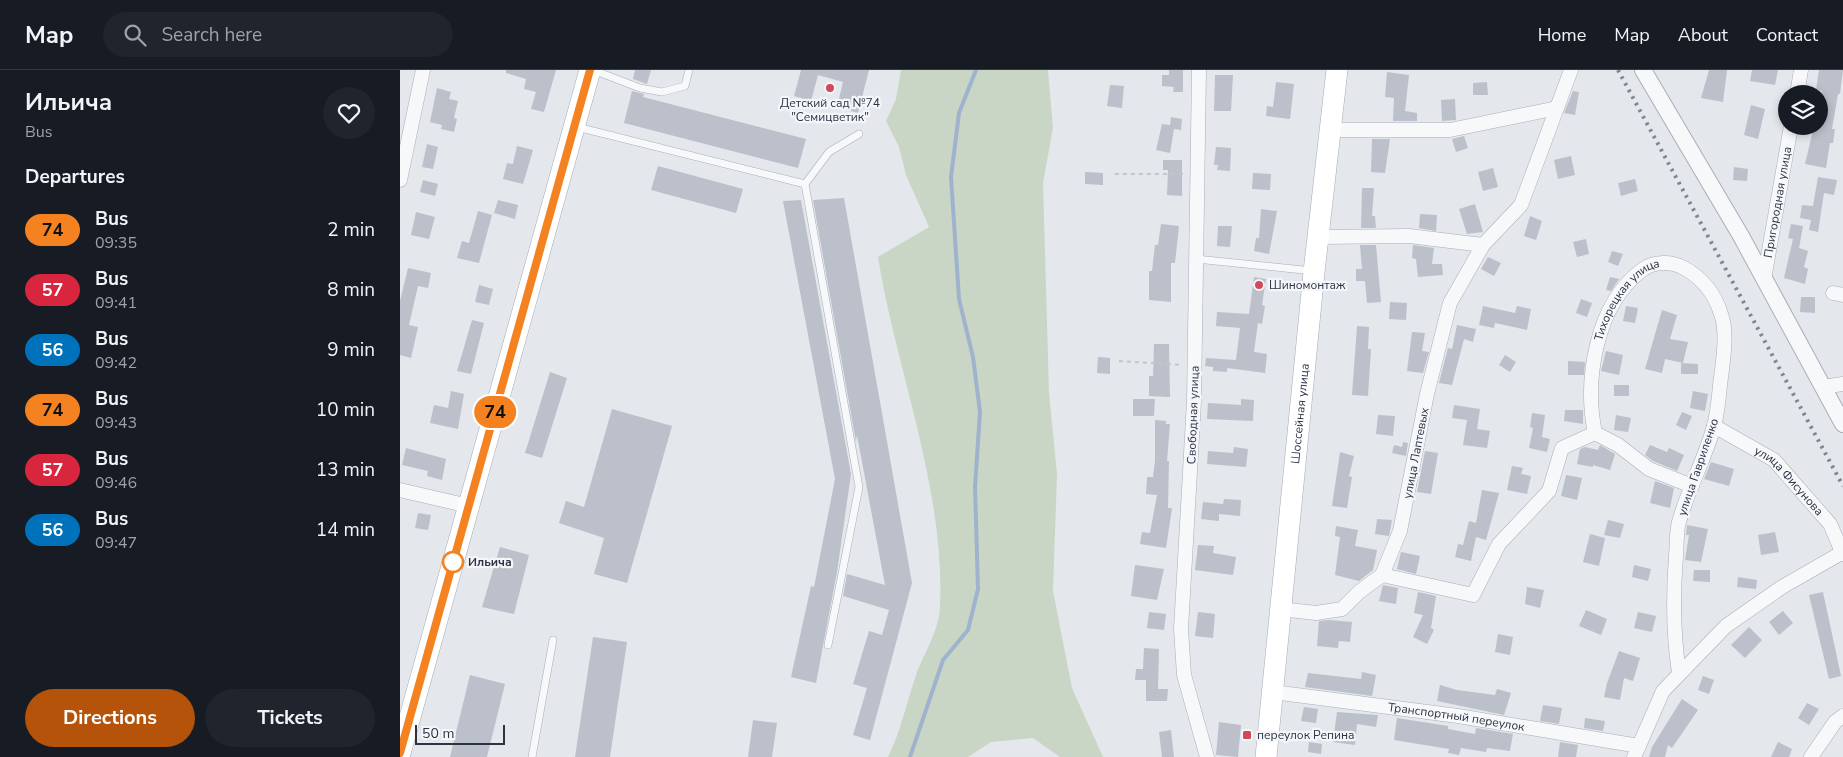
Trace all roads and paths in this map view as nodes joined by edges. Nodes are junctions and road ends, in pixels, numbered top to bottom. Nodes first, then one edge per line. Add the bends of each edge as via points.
1 (422, 70) edge
2 (591, 70) edge
3 (689, 70) edge
4 (1198, 70) edge
5 (1337, 70) edge
6 (1571, 70) edge
7 (1643, 70) edge
8 (1802, 70) edge
9 (1799, 85) edge
10 (1557, 108) junction
11 (574, 126) junction
12 (1330, 130) junction
13 (859, 134) dead end
14 (1789, 135) edge
15 (1115, 174) dead end
16 (1197, 174) junction
17 (400, 180) edge
18 (805, 184) junction
19 (1319, 237) junction
20 (1483, 245) junction
21 (1196, 259) junction
22 (1314, 272) junction
23 (1764, 279) junction
24 (1724, 351) joint
25 (1119, 361) dead end
26 (1195, 366) junction
27 (1843, 384) edge
28 (1822, 387) junction
29 (1843, 424) edge
30 (1714, 426) junction
31 (1595, 433) junction
32 (1692, 486) junction
33 (400, 490) edge
34 (469, 506) junction
35 (1843, 553) edge
36 (1382, 575) junction
37 (1280, 609) junction
38 (553, 640) dead end
39 (828, 645) dead end
40 (1679, 673) junction
41 (1273, 692) junction
42 (1843, 716) edge
43 (404, 725) edge
44 (1636, 751) edge
45 (400, 753) edge
46 (532, 757) edge
47 (1207, 757) edge
48 (1266, 757) edge
49 (1811, 757) edge

1 - 17 street
2 - 3 lane via 640,88 662,92 685,86
2 - 11 main road
4 - 16 street, Свободная улица
5 - 12 main road, Шоссейная улица
6 - 10 street, улица Лаптевых
7 - 23 street
8 - 9 street
10 - 12 street via 1450,130
10 - 20 street, улица Лаптевых via 1521,206
11 - 18 lane
11 - 34 main road
12 - 19 main road, Шоссейная улица
13 - 18 lane via 829,152
14 - 23 street, Пригородная улица
15 - 16 path
16 - 21 street, Свободная улица
18 - 39 lane via 859,487
19 - 20 street via 1409,236
19 - 22 main road, Шоссейная улица
20 - 36 street, улица Лаптевых via 1450,303 1427,394 1400,531
21 - 22 lane
21 - 26 street, Свободная улица
22 - 37 main road, Шоссейная улица
23 - 28 street
24 - 30 street, улица Гавриленко
24 - 31 street, Тихорецкая улица via 1721,314 1712,292 1697,275 1678,264 1660,263 1647,267 1630,278 1610,306 1596,352 1591,390
25 - 26 path
26 - 47 street, Свободная улица via 1180,629 1184,675
27 - 28 street
28 - 29 street
30 - 32 street, улица Гавриленко
30 - 35 street, улица Фисунова via 1774,460 1830,524
31 - 32 street via 1618,445 1649,469
31 - 36 street via 1562,448 1549,491 1499,544 1472,595
32 - 40 street, улица Гавриленко via 1679,524 1674,582 1674,639
33 - 34 street
34 - 43 main road
35 - 40 street via 1782,588 1726,626
36 - 37 street via 1342,609 1316,613
37 - 41 main road, Шоссейная улица
38 - 46 lane
40 - 44 street via 1663,691
41 - 44 street, Транспортный переулок via 1458,716
41 - 48 main road, Шоссейная улица
42 - 49 street via 1835,722
43 - 45 main road

